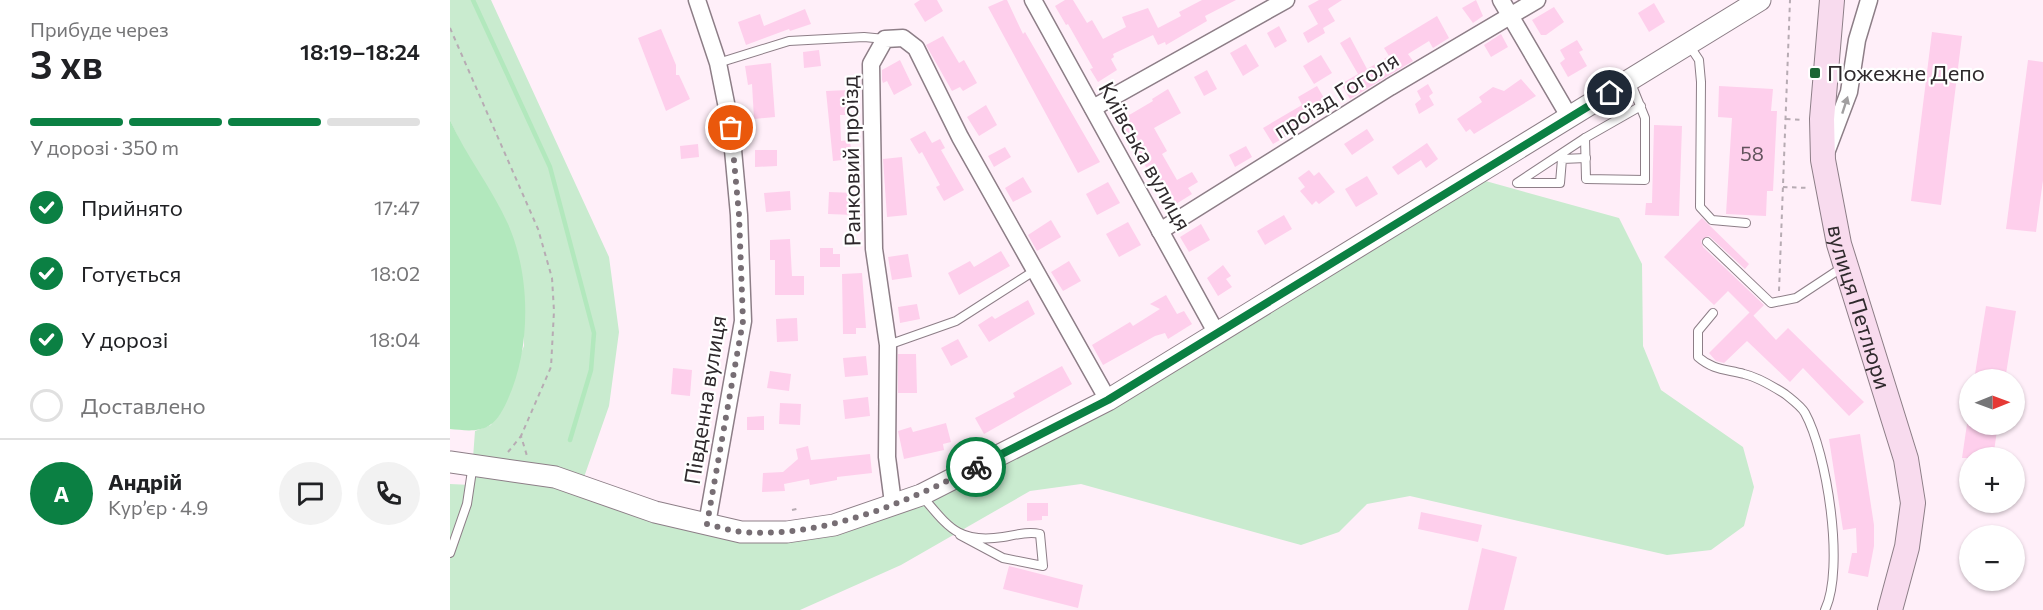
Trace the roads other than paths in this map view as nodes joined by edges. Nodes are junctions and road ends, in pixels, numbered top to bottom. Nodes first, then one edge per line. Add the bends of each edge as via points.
1 (697, 0) edge
2 (1033, 0) edge
3 (1286, 0) edge
4 (1501, 0) edge
5 (1537, 0) edge
6 (1760, 0) edge
7 (1832, 0) edge
8 (1869, 0) edge
9 (1510, 16) junction
10 (885, 39) junction
11 (1689, 44) junction
12 (718, 63) junction
13 (1630, 81) junction
14 (1641, 106) junction
15 (1093, 108) junction
16 (1570, 118) junction
17 (1585, 138) junction
18 (1586, 158) junction
19 (1823, 160) junction
20 (1746, 223) dead end
21 (1160, 231) junction
22 (1707, 242) dead end
23 (1846, 265) junction
24 (1034, 271) junction
25 (1713, 313) dead end
26 (1217, 334) junction
27 (888, 345) junction
28 (1108, 400) junction
29 (450, 462) edge
30 (473, 464) junction
31 (921, 495) junction
32 (894, 502) junction
33 (707, 524) junction
34 (960, 535) junction
35 (450, 554) edge
36 (1825, 610) edge
37 (1890, 610) edge

1 - 12 street, Південна вулиця
2 - 15 street, Київська вулиця
3 - 15 street
4 - 9 street
5 - 9 street, проїзд Гоголя
6 - 11 street
7 - 19 main road, вулиця Петлюри via 1822,119
19 -> 8 street via 1849,92 1857,40
9 - 16 street
9 - 21 street, проїзд Гоголя
10 - 12 lane via 789,41
10 - 24 street via 903,38 916,48
10 - 27 street, Ранковий проїзд via 871,64 874,249
11 - 13 street
11 - 20 lane via 1700,60 1700,207 1712,220
12 - 33 street, Південна вулиця via 731,128 743,321
13 - 14 lane
13 - 16 street
14 - 17 lane
14 - 18 lane via 1645,118 1645,180 1586,179
15 - 21 street, Київська вулиця
16 - 26 street
17 - 18 lane
17 - 18 lane via 1517,183 1560,183 1562,159
19 - 23 main road, вулиця Петлюри
21 - 26 street, Київська вулиця
22 - 23 lane via 1771,303 1796,298
23 - 37 main road, вулиця Петлюри via 1906,459 1913,503 1907,547
24 - 27 lane via 956,321
24 - 28 street
25 - 36 lane via 1698,331 1698,357 1710,368 1746,374 1784,394 1804,411 1816,442 1832,519 1834,574
26 - 28 street
27 - 32 street, Ранковий проїзд via 887,457
28 - 31 street
29 - 30 street
30 - 33 street via 555,477 655,512
30 - 35 lane via 467,504
31 - 32 street
31 - 34 lane
32 - 33 street via 834,525 787,532 741,532
34 - 34 lane via 987,539 1040,534 1043,566 1003,558

